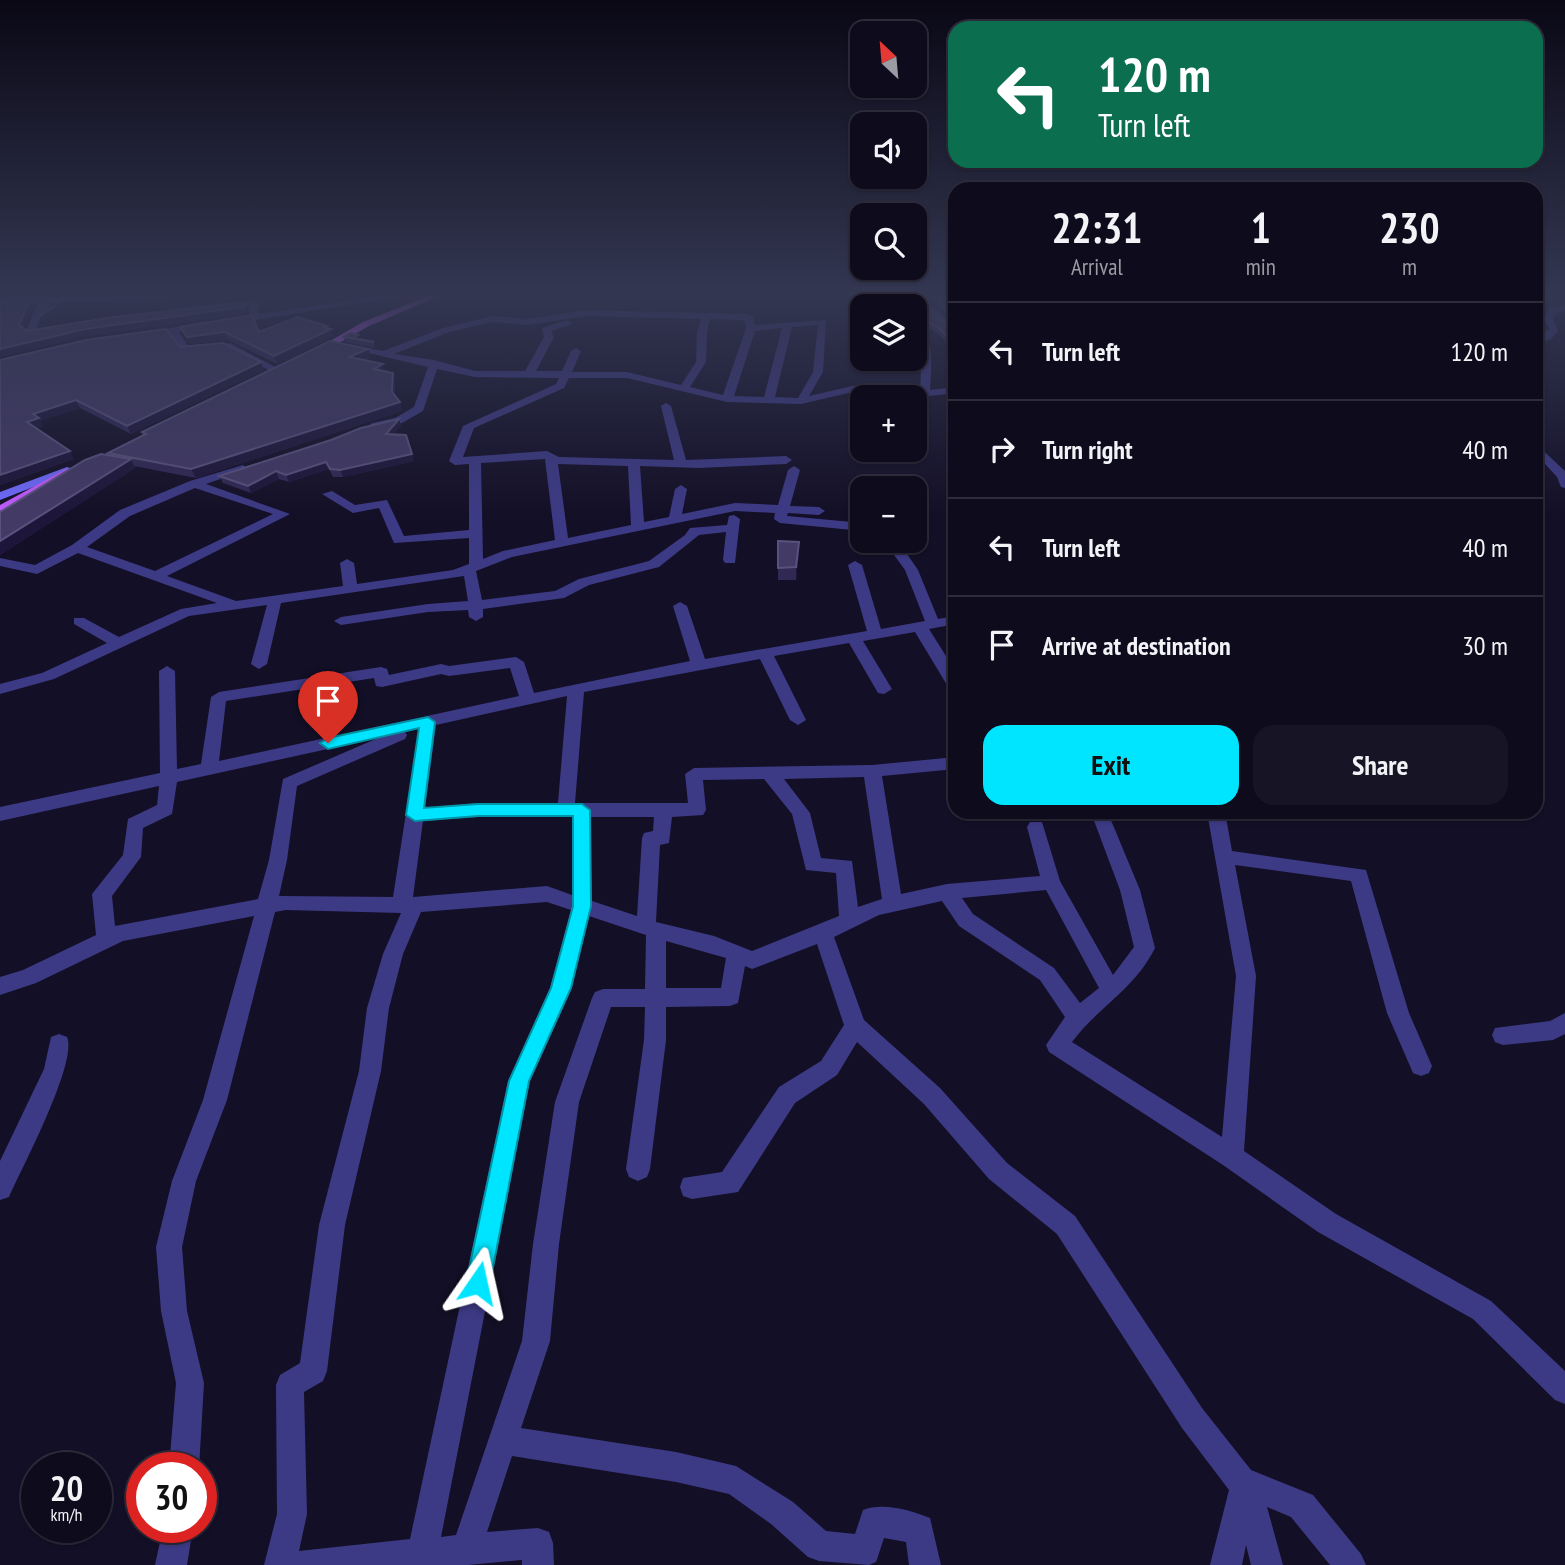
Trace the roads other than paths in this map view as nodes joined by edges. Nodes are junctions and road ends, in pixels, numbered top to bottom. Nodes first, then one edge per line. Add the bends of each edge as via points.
1 (282, 369) edge
2 (432, 369) edge
3 (456, 369) edge
4 (532, 369) edge
5 (568, 369) edge
6 (697, 369) edge
7 (738, 369) edge
8 (777, 369) edge
9 (818, 369) edge
10 (529, 374) junction
11 (566, 374) junction
12 (261, 380) edge
13 (684, 389) junction
14 (850, 390) edge
15 (948, 391) edge
16 (927, 393) edge
17 (727, 399) junction
18 (769, 400) junction
19 (801, 401) junction
20 (666, 406) dead end
21 (359, 429) edge
22 (1543, 455) edge
23 (551, 457) junction
24 (475, 460) junction
25 (634, 463) junction
26 (681, 463) junction
27 (80, 466) joint
28 (250, 467) edge
29 (194, 484) junction
30 (1565, 484) edge
31 (681, 489) dead end
32 (328, 494) dead end
33 (0, 496) edge
34 (735, 507) junction
35 (783, 509) junction
36 (0, 510) edge
37 (819, 511) dead end
38 (674, 519) junction
39 (850, 526) edge
40 (638, 527) junction
41 (733, 528) junction
42 (476, 533) junction
43 (562, 543) junction
44 (77, 548) junction
45 (903, 553) edge
46 (730, 560) dead end
47 (0, 562) edge
48 (346, 563) dead end
49 (855, 565) dead end
50 (473, 568) junction
51 (156, 576) junction
52 (351, 589) junction
53 (275, 600) junction
54 (235, 605) junction
55 (680, 606) dead end
56 (476, 611) junction
57 (79, 621) dead end
58 (341, 621) dead end
59 (948, 622) edge
60 (927, 626) junction
61 (875, 634) junction
62 (854, 638) junction
63 (119, 643) junction
64 (765, 653) junction
65 (259, 664) dead end
66 (699, 665) junction
67 (948, 669) edge
68 (167, 671) dead end
69 (0, 689) edge
70 (576, 689) junction
71 (884, 689) dead end
72 (528, 699) junction
73 (798, 720) dead end
74 (428, 722) junction
75 (948, 764) edge
76 (209, 769) junction
77 (872, 771) junction
78 (768, 772) junction
79 (169, 778) junction
80 (574, 810) junction
81 (663, 810) junction
82 (0, 814) edge
83 (415, 815) junction
84 (1102, 819) edge
85 (1218, 819) edge
86 (1037, 827) dead end
87 (1226, 857) junction
88 (1051, 882) junction
89 (947, 892) junction
90 (409, 904) junction
91 (894, 904) junction
92 (266, 905) junction
93 (582, 906) junction
94 (849, 920) junction
95 (651, 929) junction
96 (823, 933) junction
97 (106, 939) junction
98 (737, 954) junction
99 (0, 986) edge
100 (1111, 990) junction
101 (655, 999) junction
102 (1078, 1017) junction
103 (1565, 1023) edge
104 (855, 1026) junction
105 (1503, 1035) dead end
106 (59, 1044) dead end
107 (1421, 1066) dead end
108 (1232, 1157) junction
109 (638, 1169) dead end
110 (692, 1187) dead end
111 (0, 1188) edge
112 (1565, 1390) edge
113 (503, 1440) junction
114 (185, 1452) edge
115 (1246, 1483) junction
116 (175, 1543) edge
117 (466, 1550) junction
118 (422, 1554) junction
119 (171, 1565) edge
120 (279, 1565) edge
121 (303, 1565) edge
122 (538, 1565) edge
123 (925, 1565) edge
124 (1226, 1565) edge
125 (1267, 1565) edge
126 (1350, 1565) edge

1 - 12 main road
2 - 21 street via 419,409 398,421
3 - 10 street via 475,374
4 - 10 street
5 - 11 street
6 - 13 street
7 - 17 street
8 - 18 street
9 - 19 street
10 - 11 street
11 - 13 street via 627,375
11 - 24 street via 560,386 469,426 454,461
13 - 17 street
14 - 19 street
15 - 16 street
17 - 18 street
18 - 19 street
20 - 26 street
22 - 30 street
23 - 24 street
23 - 25 street
23 - 43 street
24 - 42 street
25 - 26 street
25 - 40 street
26 - 35 street via 790,465
27 - 33 main road
27 - 36 main road
28 - 29 street
29 - 44 street via 125,513
29 - 51 street via 284,514
31 - 38 street
32 - 42 street via 352,509 383,503 399,540
34 - 35 street
34 - 38 street
34 - 41 street
35 - 37 street
35 - 39 street via 780,519
38 - 40 street
40 - 43 street
41 - 46 street
41 - 56 street via 695,531 654,564 584,582 559,595
42 - 50 street
43 - 50 street via 508,554
44 - 47 street via 37,570
44 - 51 street
45 - 60 street via 918,583
48 - 52 street
49 - 61 street
50 - 52 street
50 - 56 street
51 - 54 street
52 - 53 street
53 - 54 street
53 - 65 street
54 - 63 street via 186,612
55 - 66 street
56 - 58 street via 428,608
57 - 63 street
59 - 60 street
60 - 61 street
60 - 67 street
61 - 62 street
62 - 64 street
62 - 71 street
63 - 69 street via 48,676
64 - 66 street
64 - 73 street
66 - 70 street
68 - 79 street
70 - 72 street
70 - 80 street
72 - 74 street
72 - 76 street via 516,662 441,669 382,682 381,672 219,697
74 - 76 street
74 - 83 street
74 - 92 street via 289,783
75 - 77 street
76 - 79 street
77 - 78 street
77 - 91 street
78 - 81 street via 694,774 697,810
78 - 94 street via 800,807 809,827 813,865 845,866
79 - 82 street
79 - 97 street via 166,809 134,824 132,857 102,894
80 - 81 street
80 - 83 street
80 - 93 street
81 - 95 street via 662,838 652,838
83 - 90 street
84 - 100 street via 1130,890 1145,948
85 - 87 street
86 - 88 street
87 - 107 street via 1359,875 1398,1013
87 - 108 street via 1246,976
88 - 89 street
88 - 100 street
89 - 91 street
89 - 102 street via 966,920 1047,974
90 - 92 street
90 - 93 street via 547,894
90 - 120 street via 378,1008 370,1071 332,1225 313,1371 290,1385 292,1514
91 - 94 street
92 - 97 street
92 - 114 street via 219,1089 184,1181 169,1247 174,1311 190,1383
93 - 95 street
93 - 118 street via 561,988 519,1081
94 - 96 street
95 - 98 street
95 - 101 street
96 - 98 street via 751,960
96 - 104 street
97 - 99 street via 29,977
98 - 101 street via 730,997
100 - 102 street
101 - 109 street via 655,1040
101 - 113 street via 603,998 567,1102 536,1341
102 - 108 street via 1057,1045
103 - 105 street via 1553,1031
104 - 110 street via 829,1068 787,1095 729,1183
104 - 115 street via 932,1096 998,1171 1066,1224 1192,1418
106 - 111 street via 46,1092
108 - 112 street via 1327,1223 1482,1310
113 - 117 street
113 - 123 street via 736,1481 820,1546 865,1551 874,1521 919,1529
115 - 124 street
115 - 125 street
115 - 126 street via 1302,1506
116 - 119 street
117 - 118 street
117 - 122 street via 538,1543
118 - 121 street

